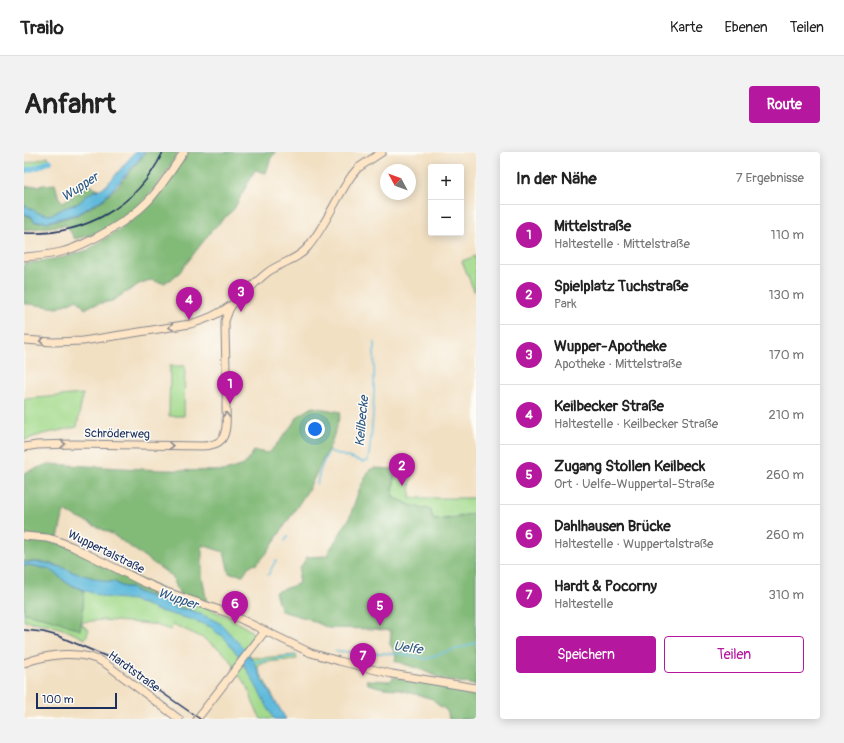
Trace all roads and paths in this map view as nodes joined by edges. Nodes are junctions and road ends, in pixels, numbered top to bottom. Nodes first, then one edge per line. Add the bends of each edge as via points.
1 (184, 152) edge
2 (382, 152) edge
3 (24, 257) edge
4 (233, 304) junction
5 (208, 318) junction
6 (225, 327) junction
7 (24, 340) edge
8 (24, 447) edge
9 (24, 536) edge
10 (264, 631) junction
11 (24, 663) edge
12 (476, 688) edge
13 (179, 719) edge
14 (197, 719) edge

1 - 3 main road via 150,198 121,223 73,248
2 - 4 main road via 352,175 305,250 267,273
4 - 5 main road
4 - 6 main road via 226,316
5 - 6 main road via 218,320
5 -> 7 main road via 190,324 83,340
8 -> 6 main road, Schröderweg via 73,444 216,444 224,435 225,429
9 - 10 main road, Wuppertalstraße via 63,542 152,586 228,613
10 - 12 main road, Wuppertalstraße via 311,653 339,661 392,674
10 - 14 main road
11 - 13 main road, Hardtstraße via 62,655 95,659 106,664

